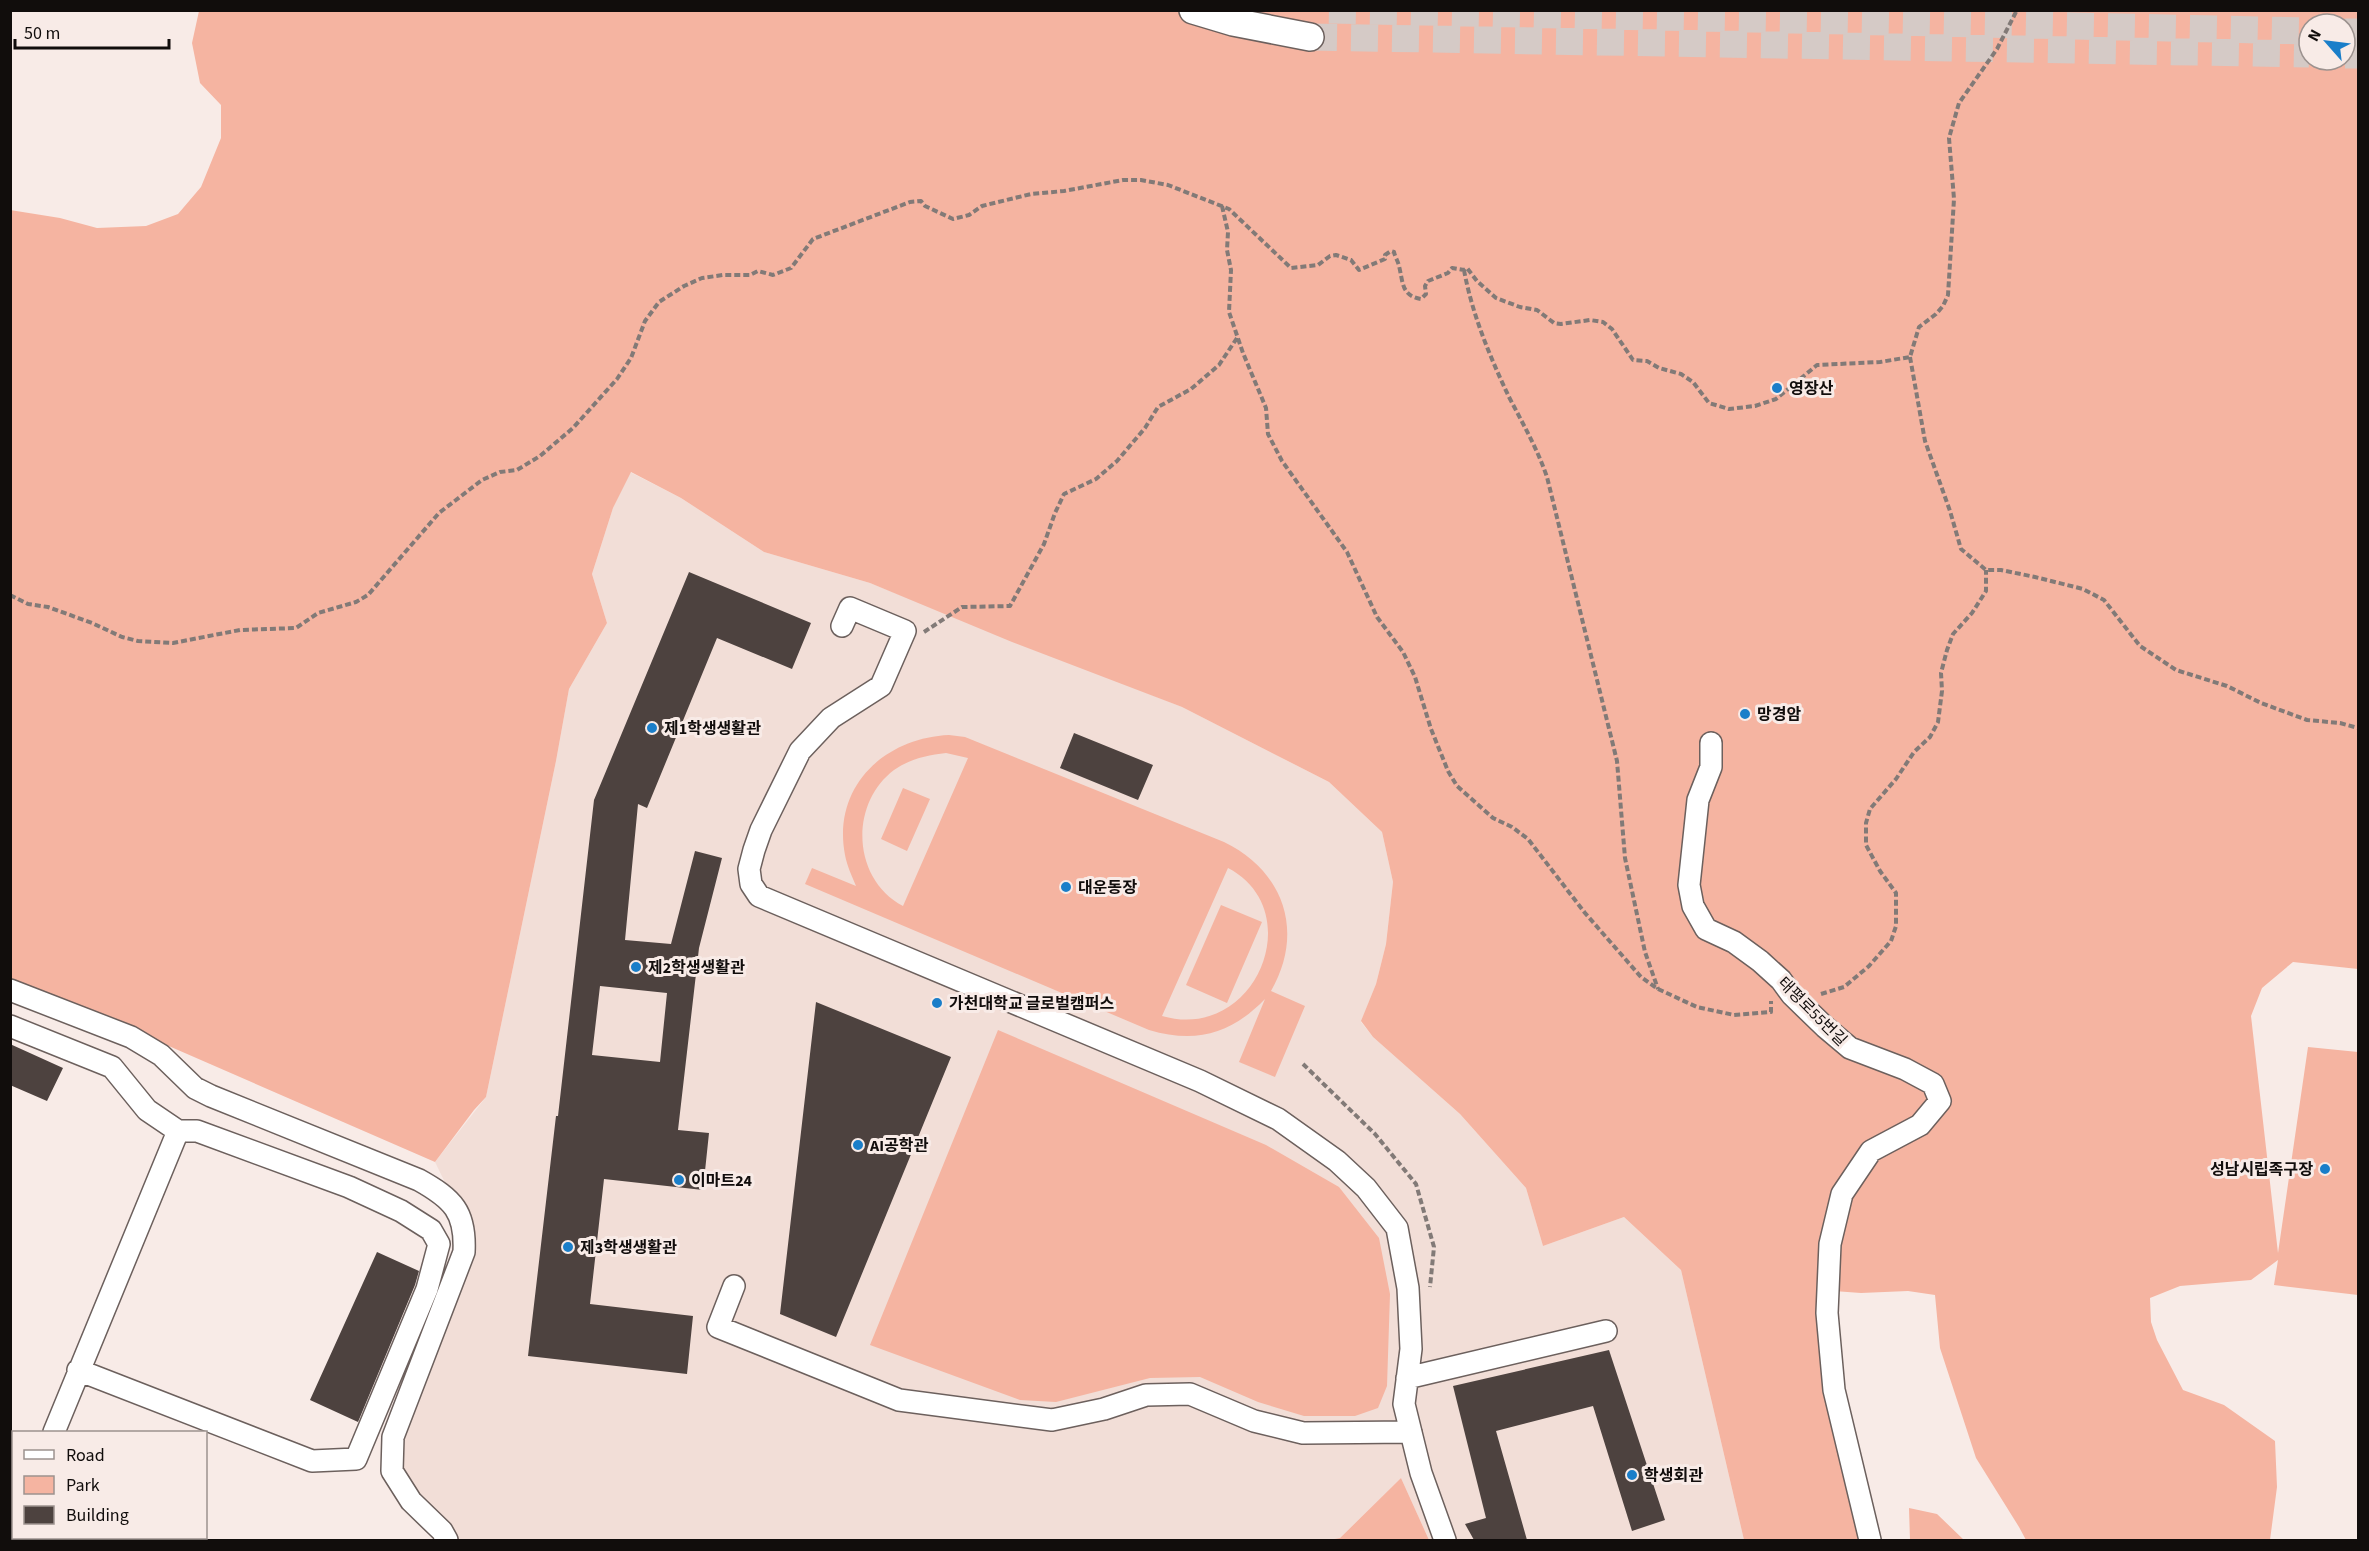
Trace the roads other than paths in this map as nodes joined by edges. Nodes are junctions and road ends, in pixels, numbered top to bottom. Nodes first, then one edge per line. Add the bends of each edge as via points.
1 (1193, 10) edge
2 (1310, 37) tunnel mouth
3 (842, 626) dead end
4 (1711, 743) dead end
5 (10, 990) edge
6 (10, 1026) edge
7 (178, 1131) junction
8 (734, 1286) dead end
9 (1606, 1331) dead end
10 (78, 1370) junction
11 (1407, 1378) junction
12 (54, 1431) edge
13 (1411, 1432) junction
14 (447, 1540) edge
15 (1445, 1540) edge
16 (1870, 1540) edge

1 - 2 main road
3 - 11 street via 850,608 905,632 881,686 831,718 800,751 754,850 749,869 751,884 759,896 1200,1082 1278,1119 1337,1161 1366,1188 1397,1228 1408,1288 1411,1348
4 - 16 street, 태평로55번길 via 1711,767 1698,800 1689,885 1693,906 1707,929 1734,942 1775,974 1805,1008 1850,1048 1933,1084 1940,1101 1920,1125 1871,1151 1842,1194 1830,1244 1827,1313 1834,1390
5 - 14 street via 131,1037 161,1055 195,1088 211,1096 443,1193 463,1219 464,1252 393,1437 392,1471 411,1501
6 - 7 street via 112,1067 147,1110
7 - 10 street
7 - 10 street via 197,1131 349,1187 401,1211 431,1230 439,1244 427,1289 356,1459 312,1461
8 - 13 street via 718,1327 899,1400 1052,1420 1146,1395 1190,1394 1254,1421 1303,1433
9 - 11 street
10 - 12 street
11 - 13 street via 1404,1404
13 - 15 street

